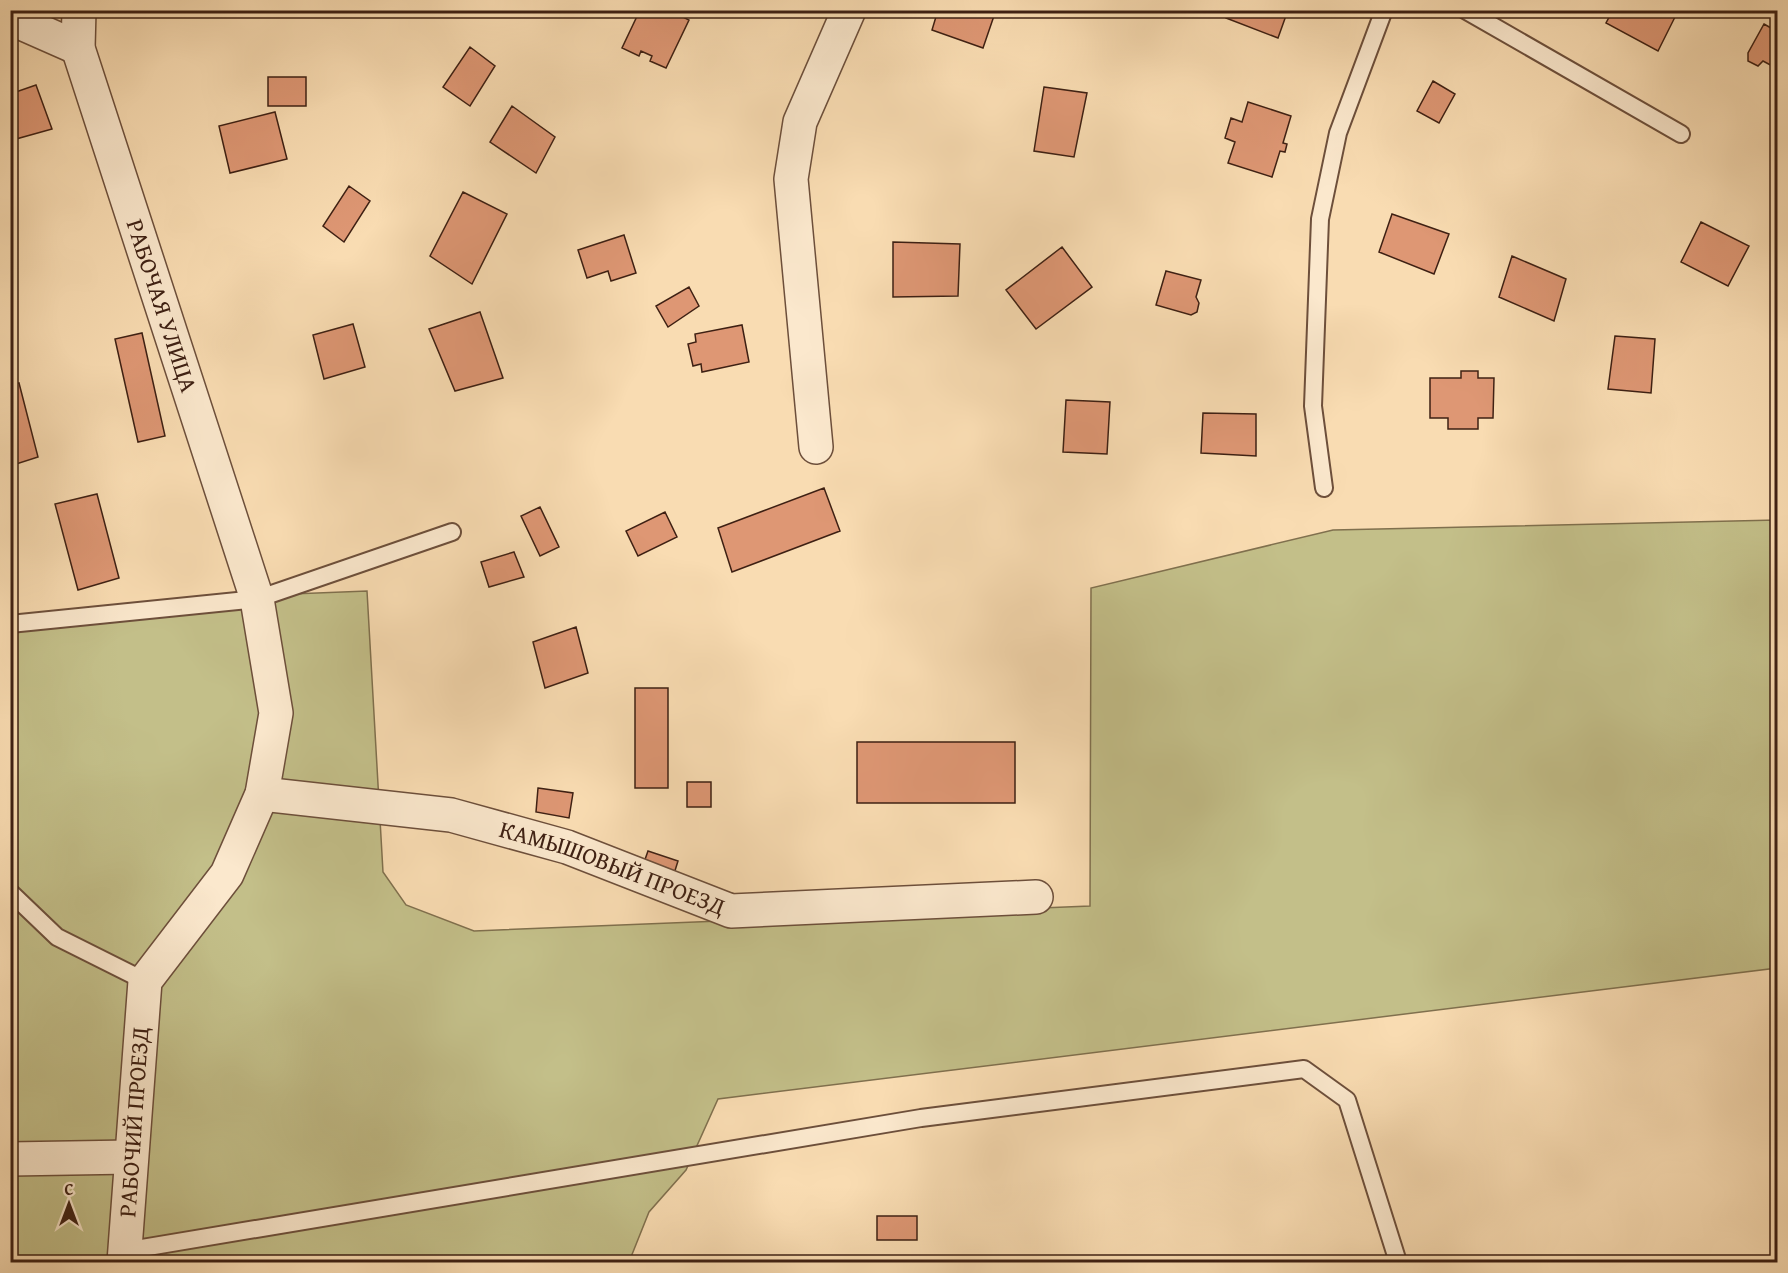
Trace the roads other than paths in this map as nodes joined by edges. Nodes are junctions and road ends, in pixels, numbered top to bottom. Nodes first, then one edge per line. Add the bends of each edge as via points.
1 (79, 10) edge
2 (849, 10) edge
3 (1384, 10) edge
4 (1465, 10) edge
5 (10, 18) edge
6 (78, 48) junction
7 (1680, 134) dead end
8 (816, 447) dead end
9 (1324, 488) dead end
10 (452, 532) dead end
11 (257, 599) junction
12 (10, 624) edge
13 (262, 794) junction
14 (10, 892) edge
15 (1036, 897) dead end
16 (145, 981) junction
17 (130, 1157) junction
18 (10, 1159) edge
19 (124, 1257) edge
20 (1398, 1263) edge

1 - 6 street, РАБОЧАЯ УЛИЦА
2 - 8 street via 800,122 791,179
3 - 9 lane via 1338,133 1320,219 1313,406
4 - 7 lane
5 - 6 street
6 - 11 street, РАБОЧАЯ УЛИЦА
10 - 11 lane
11 - 12 lane
11 - 13 street, РАБОЧАЯ УЛИЦА via 276,712
13 - 15 street, КАМЫШОВЫЙ ПРОЕЗД via 451,815 567,847 731,911
13 - 16 street, РАБОЧАЯ УЛИЦА via 227,874
14 - 16 lane via 57,937
16 - 17 street, РАБОЧИЙ ПРОЕЗД
17 - 18 street
17 - 19 street, РАБОЧИЙ ПРОЕЗД
19 - 20 lane via 921,1118 1304,1069 1347,1100

